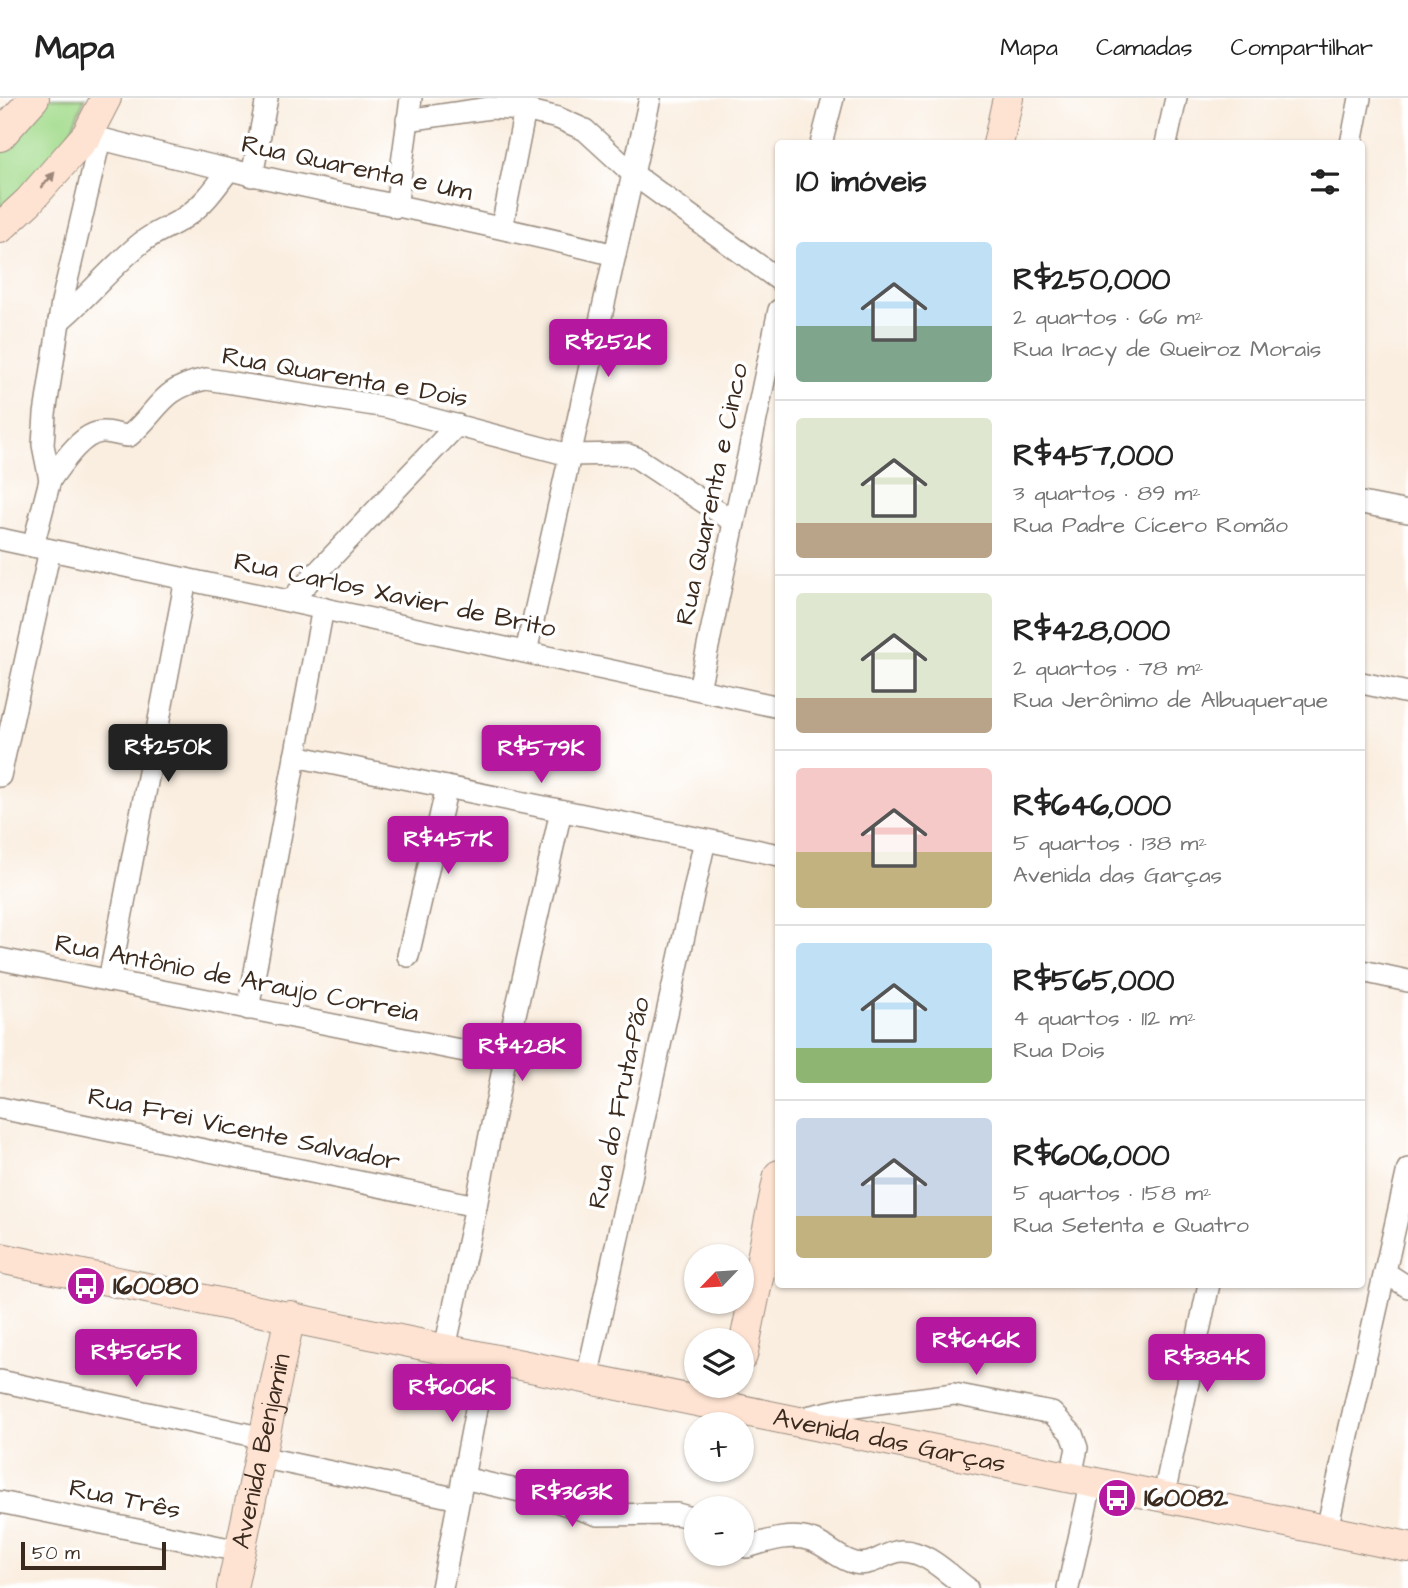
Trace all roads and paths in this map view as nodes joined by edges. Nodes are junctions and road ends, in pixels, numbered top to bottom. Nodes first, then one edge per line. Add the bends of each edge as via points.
1 (34, 98) edge
2 (106, 98) edge
3 (267, 98) edge
4 (411, 98) edge
5 (650, 98) edge
6 (833, 98) edge
7 (1008, 98) edge
8 (1176, 98) edge
9 (1360, 98) edge
10 (525, 110) junction
11 (407, 120) junction
12 (0, 136) edge
13 (94, 137) junction
14 (822, 140) edge
15 (1000, 140) edge
16 (1167, 140) edge
17 (1352, 140) edge
18 (228, 171) junction
19 (633, 174) junction
20 (252, 176) junction
21 (396, 207) junction
22 (502, 227) junction
23 (0, 228) edge
24 (615, 255) junction
25 (775, 277) edge
26 (59, 321) junction
27 (775, 329) edge
28 (457, 425) junction
29 (569, 455) junction
30 (50, 480) junction
31 (1365, 504) edge
32 (1408, 512) edge
33 (734, 523) junction
34 (0, 539) edge
35 (41, 548) junction
36 (187, 579) junction
37 (291, 600) junction
38 (323, 608) junction
39 (526, 652) junction
40 (1365, 684) edge
41 (699, 689) junction
42 (9, 692) edge
43 (1408, 693) edge
44 (775, 706) edge
45 (295, 756) junction
46 (0, 776) edge
47 (447, 787) junction
48 (561, 811) junction
49 (705, 841) junction
50 (775, 854) edge
51 (408, 956) dead end
52 (0, 959) edge
53 (1365, 972) edge
54 (109, 981) junction
55 (1408, 981) edge
56 (248, 1009) junction
57 (505, 1059) junction
58 (0, 1108) edge
59 (1408, 1168) edge
60 (775, 1195) edge
61 (477, 1206) junction
62 (0, 1258) edge
63 (1386, 1273) junction
64 (1408, 1287) edge
65 (1208, 1288) edge
66 (289, 1316) junction
67 (748, 1328) edge
68 (445, 1348) junction
69 (486, 1357) junction
70 (587, 1378) junction
71 (0, 1381) edge
72 (684, 1390) edge
73 (739, 1398) edge
74 (796, 1419) junction
75 (262, 1447) junction
76 (1082, 1478) junction
77 (461, 1488) junction
78 (1164, 1495) junction
79 (0, 1502) edge
80 (684, 1516) edge
81 (1327, 1529) junction
82 (754, 1545) edge
83 (1408, 1546) edge
84 (239, 1551) junction
85 (232, 1588) edge
86 (442, 1588) edge
87 (967, 1588) edge
88 (1068, 1588) edge

1 - 12 main road
2 - 13 main road
3 - 20 street
4 - 11 street
5 - 19 street
6 - 14 street
7 - 15 main road
8 - 16 street
9 - 17 street
10 - 11 street via 491,108
10 - 19 street via 585,130
10 - 22 street
11 - 21 street
13 - 18 street, Rua Quarenta e Um
23 -> 13 main road
13 - 26 street
18 - 20 street, Rua Quarenta e Um
18 - 26 street via 189,215 144,240
19 - 24 street
19 - 25 street
20 - 21 street, Rua Quarenta e Um
21 - 22 street, Rua Quarenta e Um
22 - 24 street, Rua Quarenta e Um
24 - 29 street
26 - 30 street via 43,445
27 - 33 street, Rua Quarenta e Cinco
28 - 29 street, Rua Quarenta e Dois
28 - 30 street, Rua Quarenta e Dois via 387,408 206,379 174,390 129,436 92,434 68,454
28 - 37 street
29 - 33 street, Rua Quarenta e Dois via 637,457
29 - 39 street
30 - 35 street
31 - 32 street
33 - 41 street, Rua Quarenta e Cinco
34 - 35 street, Rua Carlos Xavier de Brito
35 - 36 street, Rua Carlos Xavier de Brito
35 - 42 street
36 - 37 street, Rua Carlos Xavier de Brito
36 - 54 street
37 - 38 street, Rua Carlos Xavier de Brito
38 - 39 street, Rua Carlos Xavier de Brito
38 - 45 street
39 - 41 street, Rua Carlos Xavier de Brito
40 - 43 street
41 - 44 street, Rua Carlos Xavier de Brito
42 - 46 street
45 - 47 street
45 - 56 street
47 - 48 street
47 - 51 street
48 - 49 street
48 - 57 street
49 - 50 street
49 - 70 street, Rua do Fruta-Pão
52 - 54 street, Rua Antônio de Araujo Correia
53 - 55 street
54 - 56 street, Rua Antônio de Araujo Correia
56 - 57 street, Rua Antônio de Araujo Correia
57 - 61 street
58 - 61 street, Rua Frei Vicente Salvador
59 - 63 street
60 - 67 main road
61 - 68 street
62 - 66 main road, Avenida das Garças
63 - 64 street
63 - 81 street
65 - 78 street
66 - 68 main road, Avenida das Garças
66 - 75 main road, Avenida Benjamin
68 - 69 main road, Avenida das Garças
69 - 70 main road, Avenida das Garças
69 - 77 street
70 - 72 main road, Avenida das Garças
71 - 75 street
73 - 74 main road, Avenida das Garças
74 - 76 main road, Avenida das Garças
74 - 76 street via 954,1394 1052,1413 1072,1434
75 - 77 street
75 - 84 main road, Avenida Benjamin
76 - 78 main road, Avenida das Garças
76 - 88 street
77 - 80 street via 538,1495 598,1515
77 - 86 street
78 - 81 main road, Avenida das Garças
79 - 84 street, Rua Três
81 - 83 main road, Avenida das Garças
82 - 87 street via 782,1537 811,1540 857,1563 875,1562 900,1551 921,1555
84 - 85 main road, Avenida Benjamin

